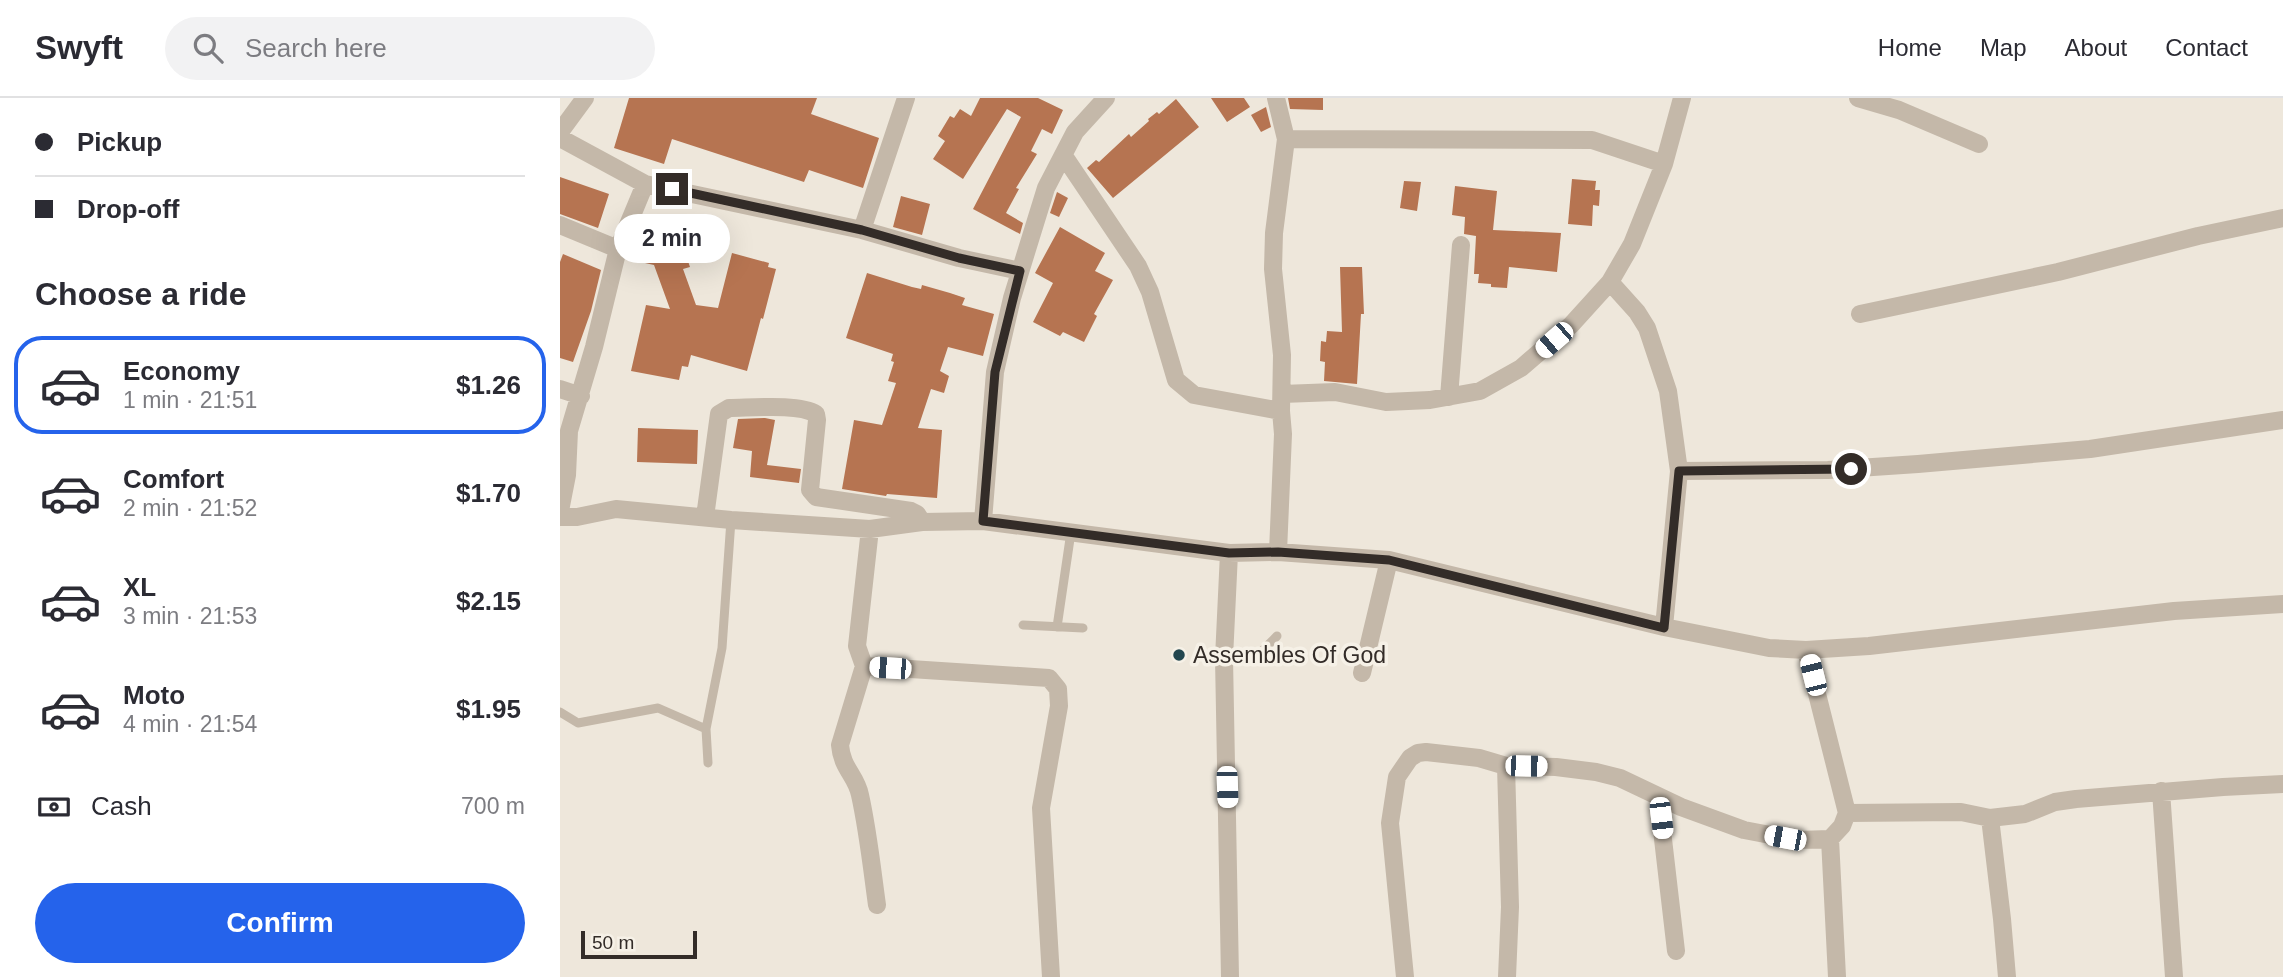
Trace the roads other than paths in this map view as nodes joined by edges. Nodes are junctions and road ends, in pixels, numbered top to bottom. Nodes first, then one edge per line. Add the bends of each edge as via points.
1 (585, 98) edge
2 (906, 98) edge
3 (1106, 98) edge
4 (1276, 98) edge
5 (1682, 98) edge
6 (1858, 98) edge
7 (1901, 104) edge
8 (560, 132) edge
9 (560, 138) edge
10 (1286, 139) junction
11 (1979, 144) dead end
12 (1064, 156) junction
13 (1664, 164) junction
14 (645, 184) junction
15 (2283, 218) edge
16 (560, 225) edge
17 (862, 230) junction
18 (1461, 245) dead end
19 (618, 249) junction
20 (1020, 271) junction
21 (1610, 282) junction
22 (1860, 314) dead end
23 (560, 389) edge
24 (581, 396) junction
25 (1449, 397) junction
26 (1282, 402) junction
27 (2283, 420) edge
28 (1679, 471) junction
29 (560, 512) edge
30 (560, 517) edge
31 (705, 517) junction
32 (731, 520) junction
33 (983, 521) junction
34 (922, 522) junction
35 (870, 529) junction
36 (1071, 532) junction
37 (1278, 552) junction
38 (1229, 553) junction
39 (1389, 560) junction
40 (2283, 604) edge
41 (1023, 625) dead end
42 (1057, 626) junction
43 (1083, 628) dead end
44 (1664, 628) junction
45 (1277, 636) dead end
46 (1807, 650) junction
47 (1224, 658) junction
48 (864, 666) junction
49 (1362, 673) dead end
50 (560, 712) edge
51 (706, 729) junction
52 (708, 763) dead end
53 (1506, 766) junction
54 (2283, 784) edge
55 (2161, 791) junction
56 (1658, 796) junction
57 (1847, 813) junction
58 (1990, 818) junction
59 (1830, 839) junction
60 (877, 905) dead end
61 (1676, 951) dead end
62 (1051, 977) edge
63 (1230, 977) edge
64 (1405, 977) edge
65 (1507, 977) edge
66 (1836, 977) edge
67 (2007, 977) edge
68 (2174, 977) edge

1 - 8 street
2 - 17 street
3 - 12 street via 1075,132
4 - 10 street
5 - 13 street
6 - 7 street
7 - 11 street
9 - 14 street
10 - 13 street via 1592,141
10 - 26 street via 1273,269
12 - 20 street via 1046,188
12 - 26 street via 1138,266 1176,380 1194,395
13 - 21 street via 1632,244
14 - 17 street
14 - 19 street
15 - 22 street
16 - 19 street
17 - 20 street
18 - 25 street
19 - 24 street
20 - 33 street via 995,372
21 - 25 street via 1571,325 1521,368 1480,391
21 - 28 street via 1647,328 1668,391
23 - 24 street
24 - 29 street via 569,432
25 - 26 street via 1386,401 1335,391
26 - 37 street
27 - 28 street via 2090,449 1932,463 1828,470
28 - 44 street
30 - 31 street via 616,509
31 - 32 street
31 - 34 street via 719,414 729,408 798,409 816,414 810,490 816,497 911,511
32 - 35 street
32 - 51 lane via 722,648
33 - 34 street
33 - 36 street
34 - 35 street
35 - 48 street via 857,646
36 - 38 street
36 - 42 lane
37 - 38 street
37 - 39 street
38 - 47 street
39 - 44 street
39 - 49 street
40 - 46 street via 2174,611
41 - 42 lane
42 - 43 lane
44 - 46 street via 1769,648
45 - 47 lane via 1262,652
46 - 57 street
47 - 63 street
48 - 60 street via 840,745 846,770 860,793
48 - 62 street via 1049,678 1058,690 1041,808
50 - 51 lane via 578,723 658,708
51 - 52 lane
53 - 56 street via 1595,772
53 - 64 street via 1426,752 1410,758 1397,777 1390,823
53 - 65 street
54 - 55 street
55 - 58 street via 2055,802 2025,814
55 - 68 street
56 - 59 street via 1744,830 1797,840
56 - 61 street
57 - 58 street via 1961,812
57 - 59 street
58 - 67 street
59 - 66 street

